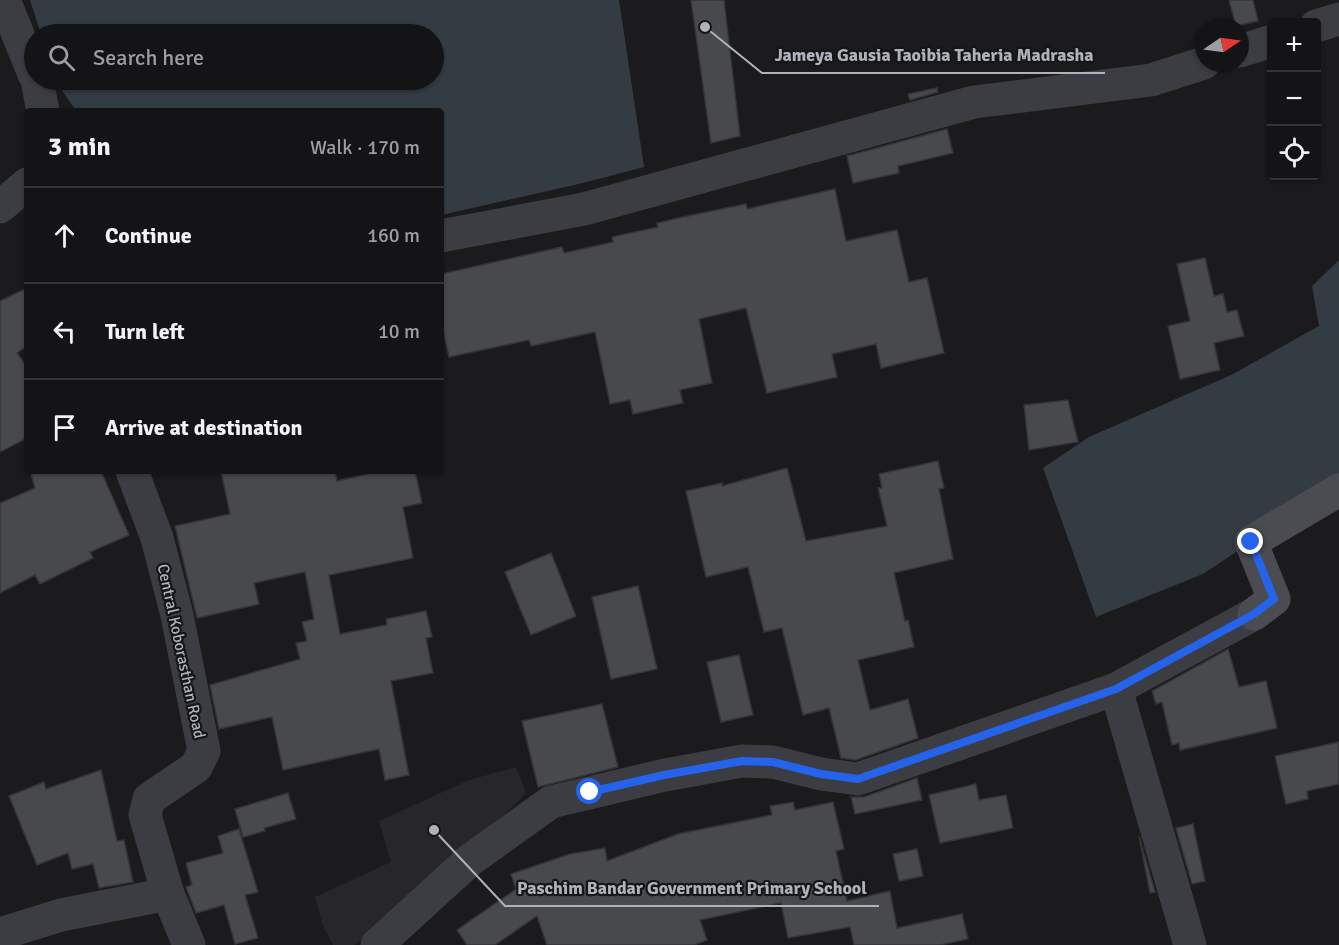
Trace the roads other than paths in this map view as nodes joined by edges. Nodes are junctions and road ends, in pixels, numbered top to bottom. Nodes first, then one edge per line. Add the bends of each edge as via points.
1 (4, 0) edge
2 (1339, 19) edge
3 (1321, 25) edge
4 (1267, 43) edge
5 (1249, 48) edge
6 (24, 49) edge
7 (1195, 66) edge
8 (39, 90) edge
9 (42, 108) edge
10 (24, 187) edge
11 (0, 207) edge
12 (444, 235) edge
13 (133, 474) edge
14 (1339, 490) edge
15 (1116, 689) junction
16 (168, 894) junction
17 (0, 934) edge
18 (189, 945) edge
19 (377, 945) edge
20 (1190, 945) edge

1 - 6 street
2 - 3 street
4 - 5 street
7 - 12 street via 1151,80 974,102 584,209
8 - 9 street
10 - 11 street
13 - 16 street, Central Koborasthan Road via 157,538 177,615 204,751 196,767 149,799 145,815
14 - 15 street via 1251,542 1274,599 1254,614
15 - 19 street via 858,779 773,762 742,761 551,802 470,860
15 - 20 street
16 - 17 street via 61,915
16 - 18 street, Central Koborasthan Road

